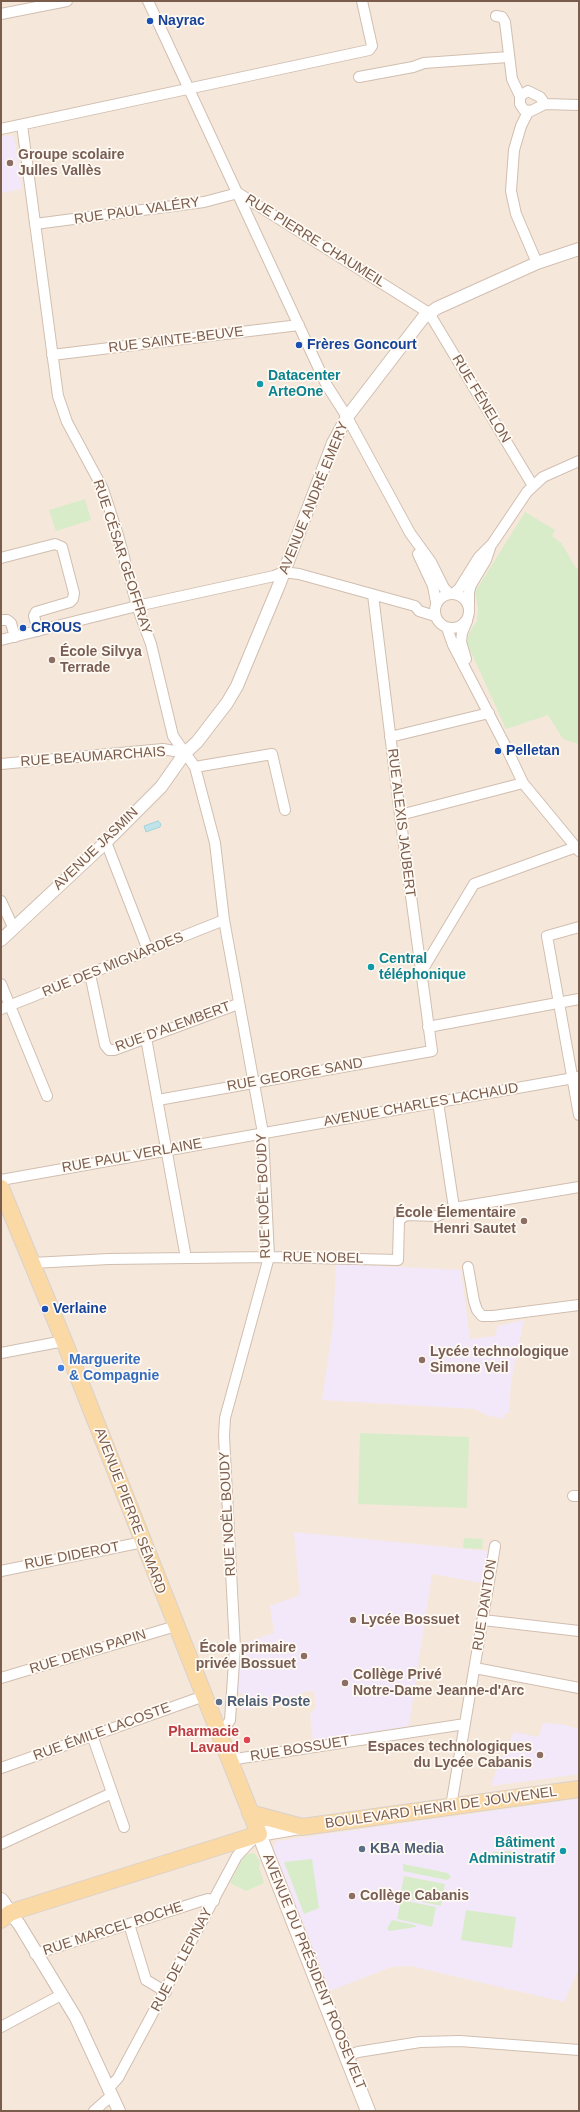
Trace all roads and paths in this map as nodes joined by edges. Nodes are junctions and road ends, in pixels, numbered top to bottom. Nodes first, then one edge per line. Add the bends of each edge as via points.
1 (66, 1) edge
2 (148, 1) edge
3 (362, 1) edge
4 (1, 14) edge
5 (496, 16) dead end
6 (508, 57) junction
7 (359, 77) dead end
8 (189, 89) junction
9 (520, 96) junction
10 (545, 104) junction
11 (579, 105) edge
12 (528, 112) junction
13 (22, 125) junction
14 (1, 129) edge
15 (238, 193) junction
16 (35, 224) junction
17 (579, 249) edge
18 (537, 263) junction
19 (429, 313) junction
20 (299, 325) junction
21 (52, 355) junction
22 (347, 417) junction
23 (579, 461) edge
24 (533, 486) junction
25 (410, 533) junction
26 (492, 544) junction
27 (1, 558) edge
28 (283, 572) junction
29 (452, 593) junction
30 (373, 595) junction
31 (436, 603) junction
32 (137, 606) junction
33 (415, 606) junction
34 (469, 606) junction
35 (434, 616) junction
36 (1, 620) edge
37 (467, 620) junction
38 (447, 628) junction
39 (38, 631) junction
40 (15, 637) junction
41 (1, 640) edge
42 (480, 694) junction
43 (489, 713) junction
44 (390, 737) junction
45 (185, 753) junction
46 (1, 764) edge
47 (195, 767) junction
48 (522, 783) junction
49 (286, 810) dead end
50 (400, 815) junction
51 (106, 842) junction
52 (577, 849) edge
53 (1, 900) edge
54 (224, 920) junction
55 (13, 927) junction
56 (579, 927) edge
57 (1, 940) edge
58 (148, 950) junction
59 (90, 974) junction
60 (420, 974) junction
61 (1, 984) edge
62 (579, 999) edge
63 (560, 1003) junction
64 (238, 1004) junction
65 (5, 1007) edge
66 (428, 1027) junction
67 (146, 1038) junction
68 (432, 1051) joint
69 (576, 1077) edge
70 (253, 1082) junction
71 (47, 1096) dead end
72 (158, 1100) junction
73 (438, 1102) junction
74 (579, 1115) edge
75 (263, 1133) junction
76 (167, 1150) junction
77 (1, 1180) edge
78 (579, 1187) edge
79 (1, 1188) edge
80 (454, 1208) junction
81 (269, 1257) junction
82 (186, 1258) junction
83 (32, 1263) junction
84 (468, 1267) dead end
85 (579, 1305) edge
86 (64, 1341) junction
87 (1, 1353) edge
88 (143, 1542) junction
89 (495, 1546) dead end
90 (1, 1571) edge
91 (483, 1620) junction
92 (176, 1626) junction
93 (579, 1631) edge
94 (475, 1668) junction
95 (1, 1678) edge
96 (579, 1688) edge
97 (204, 1696) junction
98 (465, 1724) junction
99 (218, 1732) junction
100 (92, 1735) junction
101 (229, 1760) junction
102 (1, 1768) edge
103 (579, 1789) edge
104 (112, 1793) junction
105 (451, 1806) junction
106 (250, 1813) junction
107 (124, 1827) dead end
108 (302, 1827) junction
109 (259, 1834) junction
110 (1, 1844) edge
111 (1, 1900) edge
112 (214, 1901) junction
113 (5, 1917) edge
114 (129, 1924) junction
115 (35, 1954) junction
116 (166, 1992) junction
117 (61, 1995) junction
118 (1, 2027) edge
119 (579, 2050) edge
120 (347, 2056) junction
121 (109, 2093) junction
122 (94, 2111) edge
123 (119, 2111) edge
124 (368, 2111) edge

1 - 4 street
2 - 8 street, RUE PIERRE CHAUMEIL
3 - 8 street via 372,46 369,50
5 - 6 street via 502,17 505,22
6 - 7 street via 424,63
6 - 9 street via 512,79
8 - 13 street
8 - 15 street, RUE PIERRE CHAUMEIL
9 - 10 street via 524,92 534,93
9 - 12 street via 520,104
10 - 11 street
10 - 12 street
12 - 18 street via 514,150 512,191 516,214
13 - 14 street
13 - 16 street, RUE CÉSAR GEOFFRAY
15 - 16 street, RUE PAUL VALÉRY via 204,202
15 - 19 street, RUE PIERRE CHAUMEIL
15 - 20 street
16 - 21 street, RUE CÉSAR GEOFFRAY
17 - 18 street, AVENUE ANDRÉ EMERY
18 - 19 street, AVENUE ANDRÉ EMERY
19 - 22 street, AVENUE ANDRÉ EMERY
19 - 24 street, RUE FÉNELON
20 - 21 street, RUE SAINTE-BEUVE
20 - 22 street via 326,384
21 - 32 street, RUE CÉSAR GEOFFRAY via 60,403 67,422 103,489
22 - 25 street
22 - 28 street, AVENUE ANDRÉ EMERY via 333,443
23 - 24 street via 554,472
24 - 26 street via 521,499
25 - 29 street via 431,562 444,588
25 - 31 street via 434,586
26 - 29 street via 479,557 460,589
26 - 34 street via 471,585
27 - 39 street via 55,544 62,547 74,593 73,599 36,612 34,616
28 - 30 street via 299,574
28 - 32 street
28 - 45 street, AVENUE ANDRÉ EMERY via 237,686 197,742
29 - 31 street via 441,597
29 - 34 street via 461,596
30 - 33 street
30 - 44 street, RUE ALEXIS JAUBERT
31 - 33 street
31 - 35 street
32 - 39 street
32 - 45 street, RUE CÉSAR GEOFFRAY via 151,644 173,736
33 - 35 street via 419,611
34 - 37 street
35 - 38 street
36 - 40 street via 11,623
37 - 38 street via 456,628
37 - 42 street via 461,642
38 - 42 street
39 - 40 street
40 - 41 street
42 - 43 street
43 - 44 street
43 - 48 street
44 - 50 street, RUE ALEXIS JAUBERT
45 - 46 street, RUE BEAUMARCHAIS via 163,749
45 - 47 street, RUE NOËL BOUDY
45 - 51 street, AVENUE JASMIN via 161,787
47 - 49 street via 272,754
47 - 54 street, RUE NOËL BOUDY via 215,842
48 - 50 street
48 - 52 street
50 - 60 street, RUE ALEXIS JAUBERT
51 - 55 street, AVENUE JASMIN
51 - 58 street
52 - 60 street via 474,884
53 - 55 street
54 - 58 street, RUE DES MIGNARDES
54 - 64 street, RUE NOËL BOUDY
55 - 57 street, AVENUE JASMIN
56 - 63 street via 547,936
58 - 59 street, RUE DES MIGNARDES
59 - 65 street, RUE DES MIGNARDES
59 - 67 street, RUE D'ALEMBERT via 108,1050
60 - 66 street, RUE ALEXIS JAUBERT
61 - 65 street
62 - 63 street
63 - 66 street
63 - 69 street
64 - 67 street, RUE D'ALEMBERT
64 - 70 street, RUE NOËL BOUDY
65 - 71 street
66 - 68 street, RUE ALEXIS JAUBERT
67 - 72 street
68 - 70 street, RUE GEORGE SAND
69 - 73 street, AVENUE CHARLES LACHAUD
69 - 74 street
70 - 72 street, RUE GEORGE SAND
70 - 75 street, RUE NOËL BOUDY
72 - 76 street
73 - 75 street, AVENUE CHARLES LACHAUD
73 - 80 street
75 - 76 street, RUE PAUL VERLAINE
75 - 81 street, RUE NOËL BOUDY
76 - 77 street, RUE PAUL VERLAINE
76 - 82 street
78 - 80 street
79 - 83 main road, AVENUE PIERRE SÉMARD
80 - 81 street, RUE NOBEL via 437,1216 406,1215 399,1220 398,1260
81 - 82 street, RUE NOBEL
81 - 99 street, RUE NOËL BOUDY via 225,1418 224,1443 235,1648 230,1720 224,1730
82 - 83 street, RUE NOBEL
83 - 86 main road, AVENUE PIERRE SÉMARD
84 - 85 street via 474,1301 482,1316
86 - 87 street
86 - 88 main road, AVENUE PIERRE SÉMARD
88 - 90 street, RUE DIDEROT
88 - 92 main road, AVENUE PIERRE SÉMARD
89 - 91 street, RUE DANTON
91 - 93 street
91 - 94 street, RUE DANTON
92 - 95 street, RUE DENIS PAPIN
92 - 97 main road, AVENUE PIERRE SÉMARD
94 - 96 street
94 - 98 street, RUE DANTON
97 - 99 main road, AVENUE PIERRE SÉMARD
97 - 100 street, RUE ÉMILE LACOSTE
98 - 101 street, RUE BOSSUET
98 - 105 street, RUE DANTON
99 - 101 main road, AVENUE PIERRE SÉMARD
100 - 102 street, RUE ÉMILE LACOSTE
100 - 104 street
101 - 106 main road, AVENUE PIERRE SÉMARD
103 - 105 main road, BOULEVARD HENRI DE JOUVENEL
104 - 107 street
104 - 110 street
105 - 108 main road, BOULEVARD HENRI DE JOUVENEL
106 - 108 main road, BOULEVARD HENRI DE JOUVENEL
106 - 109 main road, AVENUE PIERRE SÉMARD
108 - 109 main road, BOULEVARD HENRI DE JOUVENEL
109 - 112 street, RUE DE LEPINAY via 248,1842 237,1856
109 - 113 main road
109 - 120 main road, AVENUE DU PRÉSIDENT ROOSEVELT
111 - 113 main road
112 - 114 street, RUE MARCEL ROCHE via 208,1899
112 - 116 street, RUE DE LEPINAY
113 - 115 street via 19,1924
114 - 115 street, RUE MARCEL ROCHE
114 - 116 street via 146,1980
115 - 117 street
116 - 121 street, RUE DE LEPINAY
117 - 118 street
117 - 121 street via 76,2018
119 - 120 street via 452,2041 420,2042
120 - 124 main road, AVENUE DU PRÉSIDENT ROOSEVELT
121 - 122 street, RUE DE LEPINAY
121 - 123 street

